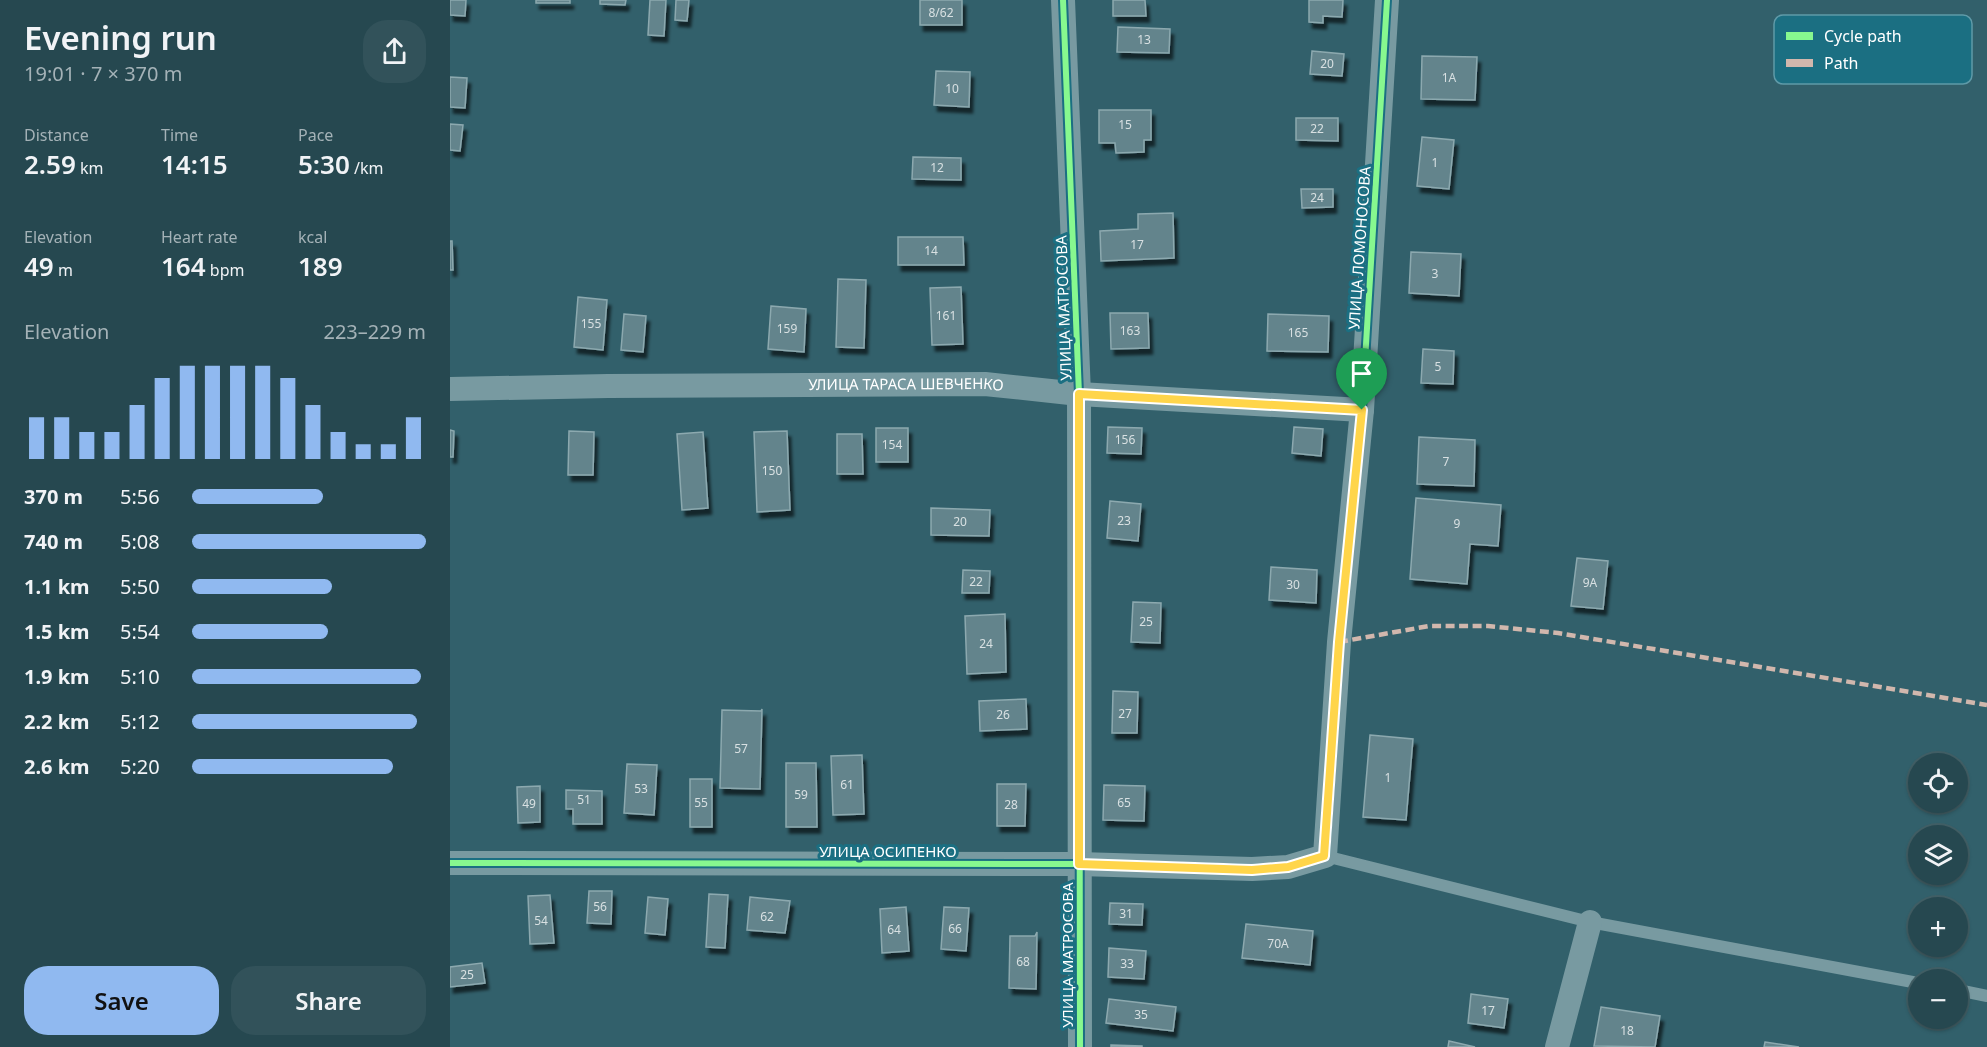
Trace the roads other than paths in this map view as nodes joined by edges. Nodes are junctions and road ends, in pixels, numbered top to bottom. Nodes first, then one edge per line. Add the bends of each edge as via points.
1 (1063, 0) edge
2 (1388, 0) edge
3 (450, 389) edge
4 (1079, 394) junction
5 (1362, 410) junction
6 (1324, 856) junction
7 (450, 863) edge
8 (1079, 864) junction
9 (1590, 922) junction
10 (1908, 981) edge
11 (1968, 992) edge
12 (1987, 996) edge
13 (1080, 1047) edge
14 (1557, 1047) edge

1 - 4 street, УЛИЦА МАТРОСОВА
2 - 5 street, УЛИЦА ЛОМОНОСОВА
3 - 4 street, УЛИЦА ТАРАСА ШЕВЧЕНКО via 985,384
4 - 5 street, УЛИЦА ТАРАСА ШЕВЧЕНКО
4 - 8 street, УЛИЦА МАТРОСОВА
5 - 6 street, УЛИЦА ЛОМОНОСОВА via 1339,642
6 - 8 street, УЛИЦА ОСИПЕНКО via 1288,867 1252,870
6 - 9 lane
7 - 8 street, УЛИЦА ОСИПЕНКО
8 - 13 street, УЛИЦА МАТРОСОВА
9 - 10 lane
9 - 14 street
11 - 12 lane

